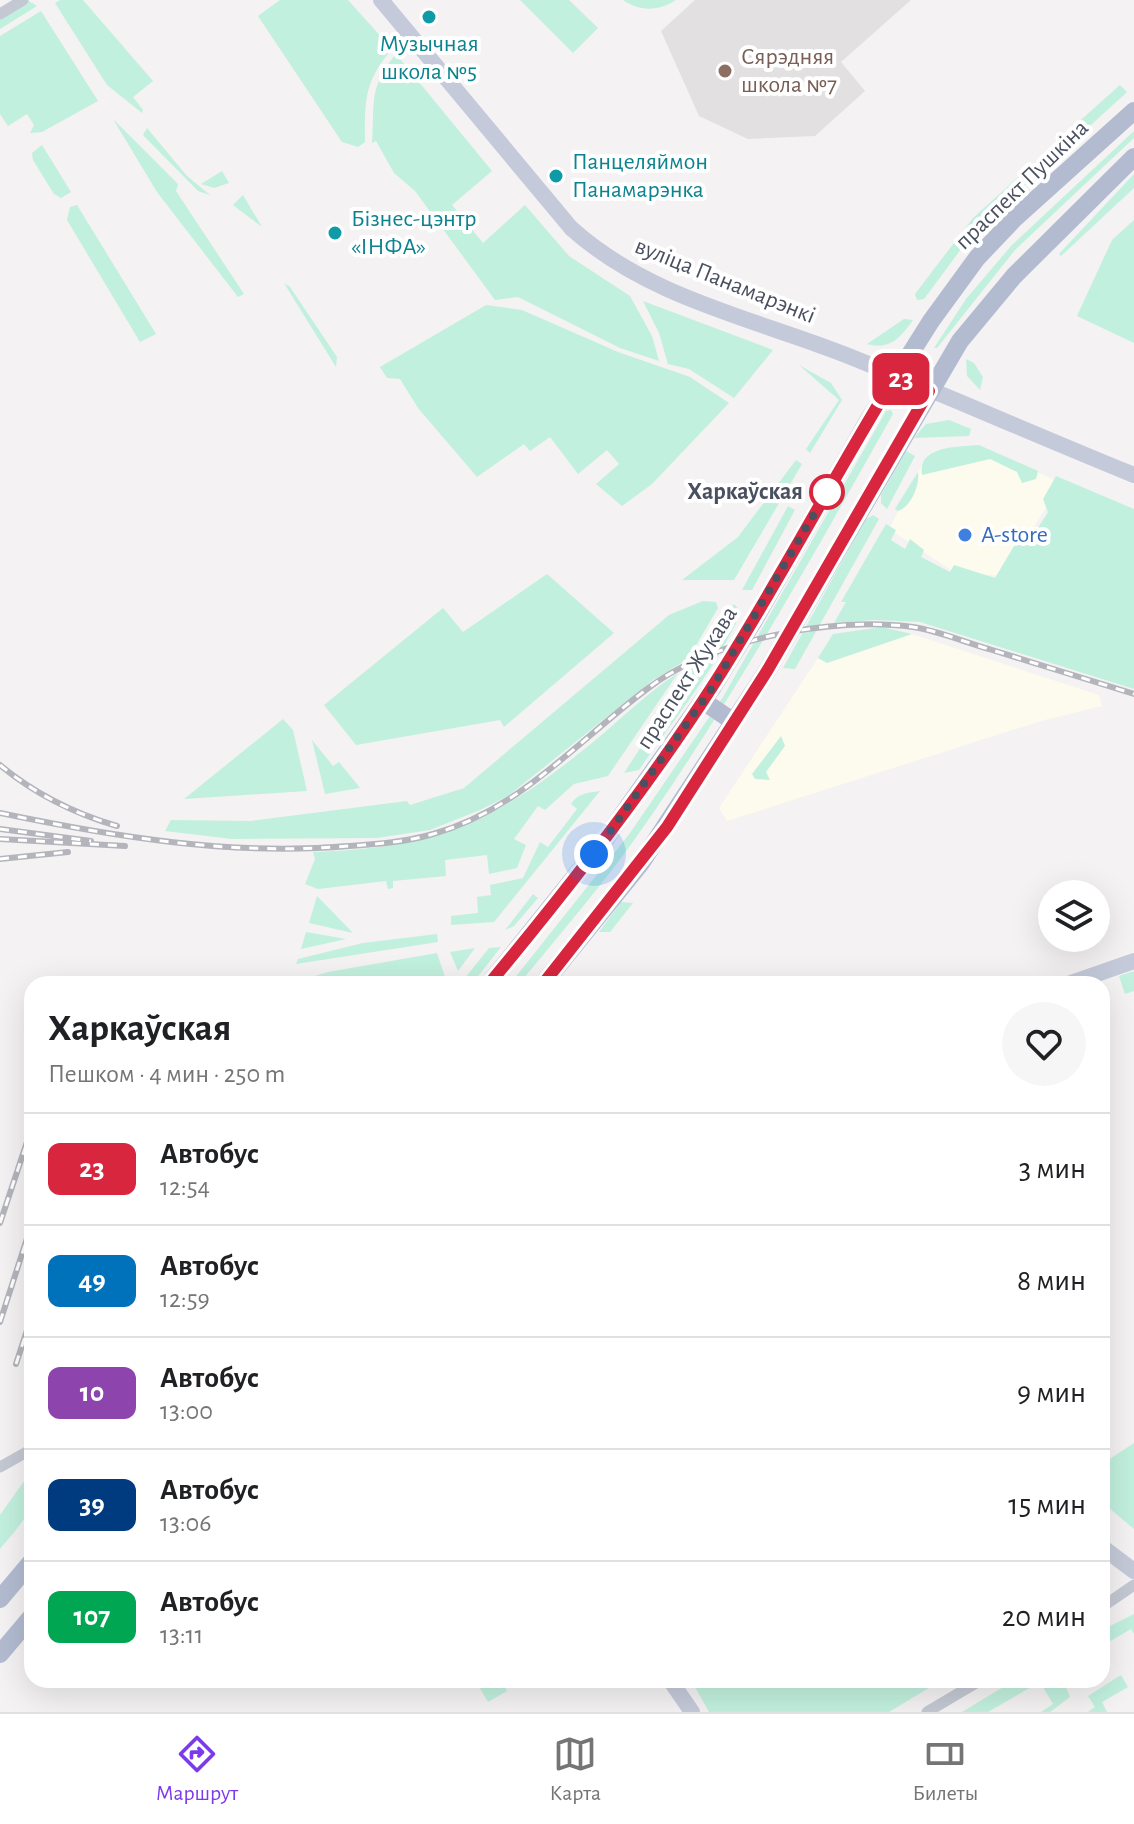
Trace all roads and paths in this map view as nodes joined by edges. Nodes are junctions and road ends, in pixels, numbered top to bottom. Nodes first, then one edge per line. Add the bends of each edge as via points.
1 (23, 0) edge
2 (373, 0) edge
3 (381, 0) edge
4 (0, 14) edge
5 (398, 24) junction
6 (1134, 111) edge
7 (1134, 157) edge
8 (895, 377) junction
9 (929, 391) junction
10 (1134, 475) edge
11 (707, 694) junction
12 (734, 722) junction
13 (1134, 961) edge
14 (495, 976) edge
15 (549, 976) edge
16 (1091, 976) edge
17 (24, 1454) edge
18 (0, 1467) edge
19 (1110, 1553) edge
20 (24, 1570) edge
21 (1134, 1571) edge
22 (1134, 1585) edge
23 (0, 1599) edge
24 (1110, 1602) edge
25 (24, 1626) edge
26 (0, 1654) edge
27 (674, 1688) edge
28 (675, 1688) edge
29 (968, 1688) edge
30 (682, 1712) edge
31 (692, 1712) edge
32 (927, 1712) edge

1 - 4 street
2 - 5 main road, вуліца Панамарэнкі
3 - 5 main road, вуліца Панамарэнкі
5 - 8 main road, вуліца Панамарэнкі via 571,228 600,254 651,283
6 - 8 main road, праспект Пушкіна via 977,258
7 - 9 main road via 998,294
8 - 9 main road, вуліца Панамарэнкі
8 - 11 main road, праспект Жукава, bridge
9 - 10 main road, вуліца Панамарэнкі
9 - 12 main road, bridge
11 - 12 main road
11 - 14 main road, праспект Жукава via 606,838
12 - 15 main road via 641,863
13 - 16 main road
17 - 18 street
19 - 21 main road
20 - 23 main road
22 - 24 street
25 - 26 main road
27 - 30 main road
28 - 31 main road
29 - 32 street

